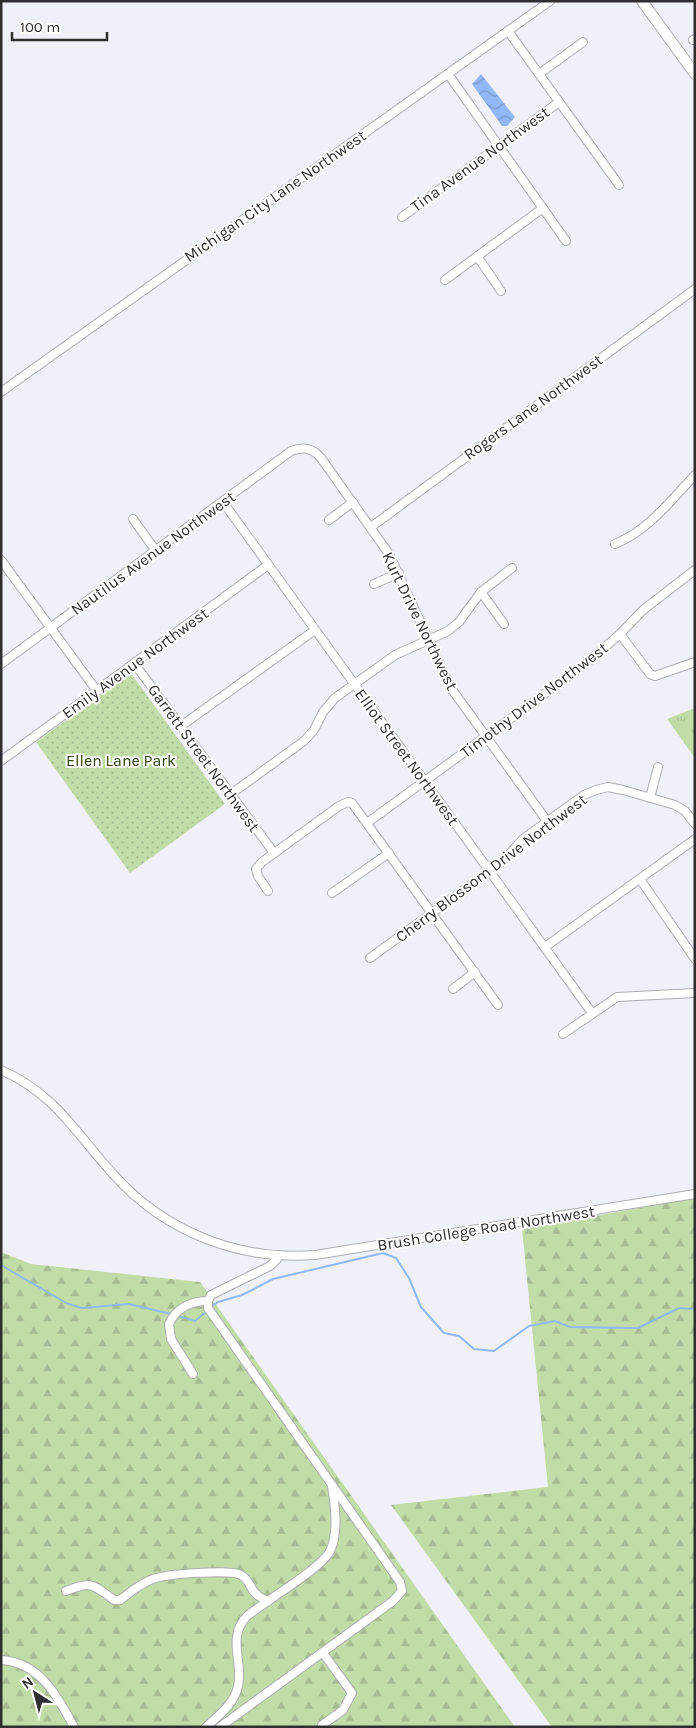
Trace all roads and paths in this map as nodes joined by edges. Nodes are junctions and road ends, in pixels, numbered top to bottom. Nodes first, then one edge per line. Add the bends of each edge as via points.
1 (550, 1) edge
2 (642, 1) edge
3 (508, 31) junction
4 (583, 42) dead end
5 (448, 74) junction
6 (539, 74) junction
7 (695, 74) edge
8 (559, 102) junction
9 (499, 146) junction
10 (620, 185) dead end
11 (543, 208) junction
12 (402, 217) dead end
13 (566, 241) dead end
14 (477, 256) junction
15 (445, 280) dead end
16 (695, 288) edge
17 (502, 291) dead end
18 (1, 392) edge
19 (307, 448) joint
20 (695, 474) edge
21 (222, 502) junction
22 (353, 502) junction
23 (133, 519) dead end
24 (329, 520) dead end
25 (371, 527) junction
26 (615, 544) dead end
27 (156, 551) junction
28 (1, 560) edge
29 (268, 565) junction
30 (512, 568) dead end
31 (695, 570) edge
32 (399, 573) junction
33 (374, 584) dead end
34 (481, 592) junction
35 (504, 624) dead end
36 (51, 627) junction
37 (315, 630) junction
38 (620, 634) junction
39 (428, 639) junction
40 (695, 662) edge
41 (134, 663) junction
42 (1, 664) edge
43 (354, 684) junction
44 (97, 690) junction
45 (181, 726) junction
46 (485, 737) junction
47 (1, 760) edge
48 (658, 767) dead end
49 (424, 781) junction
50 (231, 794) junction
51 (650, 798) junction
52 (547, 821) junction
53 (367, 823) junction
54 (695, 824) edge
55 (695, 839) edge
56 (274, 853) junction
57 (389, 853) junction
58 (490, 872) junction
59 (640, 879) junction
60 (268, 891) dead end
61 (332, 894) dead end
62 (432, 913) junction
63 (545, 947) junction
64 (370, 958) dead end
65 (695, 959) edge
66 (475, 972) junction
67 (453, 989) dead end
68 (695, 993) edge
69 (498, 1004) dead end
70 (592, 1012) junction
71 (563, 1034) dead end
72 (1, 1070) edge
73 (695, 1194) edge
74 (277, 1255) junction
75 (208, 1301) junction
76 (193, 1374) dead end
77 (331, 1484) junction
78 (66, 1591) dead end
79 (268, 1601) junction
80 (323, 1653) junction
81 (1, 1660) edge
82 (322, 1725) dead end
83 (74, 1727) edge
84 (206, 1727) edge
85 (220, 1727) edge

1 - 3 street, Michigan City Lane Northwest
2 - 7 main road
3 - 5 street, Michigan City Lane Northwest
3 - 6 street
4 - 6 street
5 - 9 street
5 - 18 street, Michigan City Lane Northwest
6 - 8 street
8 - 9 street, Tina Avenue Northwest
8 - 10 street
9 - 11 street
9 - 12 street, Tina Avenue Northwest
11 - 13 street
11 - 14 street
14 - 15 street
14 - 17 street
16 - 25 street, Rogers Lane Northwest
19 - 21 street, Nautilus Avenue Northwest via 291,451
19 - 22 street, Kurt Drive Northwest via 321,458
20 - 26 street via 636,535
21 - 27 street, Nautilus Avenue Northwest
21 - 29 street, Elliot Street Northwest
22 - 24 street
22 - 25 street, Kurt Drive Northwest
23 - 27 street
25 - 32 street, Kurt Drive Northwest
27 - 36 street, Nautilus Avenue Northwest
28 - 36 street
29 - 37 street, Elliot Street Northwest
29 - 41 street, Emily Avenue Northwest
30 - 34 street
31 - 38 street, Timothy Drive Northwest via 642,610
32 - 33 street
32 - 39 street, Kurt Drive Northwest
34 - 35 street
34 - 39 street via 459,622 448,631
36 - 42 street, Nautilus Avenue Northwest
36 - 44 street
37 - 43 street, Elliot Street Northwest
37 - 45 street
38 - 40 street via 650,674 655,676
38 - 46 street, Timothy Drive Northwest via 584,665
39 - 43 street via 396,655
39 - 46 street, Kurt Drive Northwest via 443,675
41 - 44 street, Emily Avenue Northwest
41 - 45 street, Garrett Street Northwest
43 - 49 street, Elliot Street Northwest
43 - 50 street via 328,705 304,741
44 - 47 street, Emily Avenue Northwest
45 - 50 street, Garrett Street Northwest
46 - 49 street, Timothy Drive Northwest
46 - 52 street, Kurt Drive Northwest
48 - 51 street
49 - 53 street, Timothy Drive Northwest
49 - 58 street, Elliot Street Northwest
50 - 56 street, Garrett Street Northwest
51 - 52 street, Cherry Blossom Drive Northwest via 608,787 584,795
51 - 54 street, Cherry Blossom Drive Northwest via 675,805 685,811
52 - 58 street, Cherry Blossom Drive Northwest via 523,839
53 - 56 street via 355,805 348,802
53 - 57 street
55 - 59 street
56 - 60 street via 256,869
57 - 61 street
57 - 62 street
58 - 62 street, Cherry Blossom Drive Northwest
58 - 63 street, Elliot Street Northwest
59 - 63 street
59 - 65 street
62 - 64 street, Cherry Blossom Drive Northwest
62 - 66 street
63 - 70 street, Elliot Street Northwest
66 - 67 street
66 - 69 street
68 - 70 street via 617,997
70 - 71 street
72 - 74 street, Brush College Road Northwest via 50,1100 122,1184 162,1217 211,1242
73 - 74 street, Brush College Road Northwest via 315,1255
74 - 75 street via 270,1266 220,1289
75 - 76 street via 186,1305 168,1324 171,1339
75 - 77 street via 210,1311
77 - 79 street via 335,1504 334,1537 329,1554
77 - 80 street via 402,1586 398,1597
78 - 79 street via 88,1584 114,1600 120,1600 159,1577 234,1572 243,1576 256,1596
79 - 84 street via 239,1624 236,1636 239,1677 235,1694
80 - 82 street via 352,1693 343,1710
80 - 85 street
81 - 83 street via 10,1660 35,1671 53,1690

